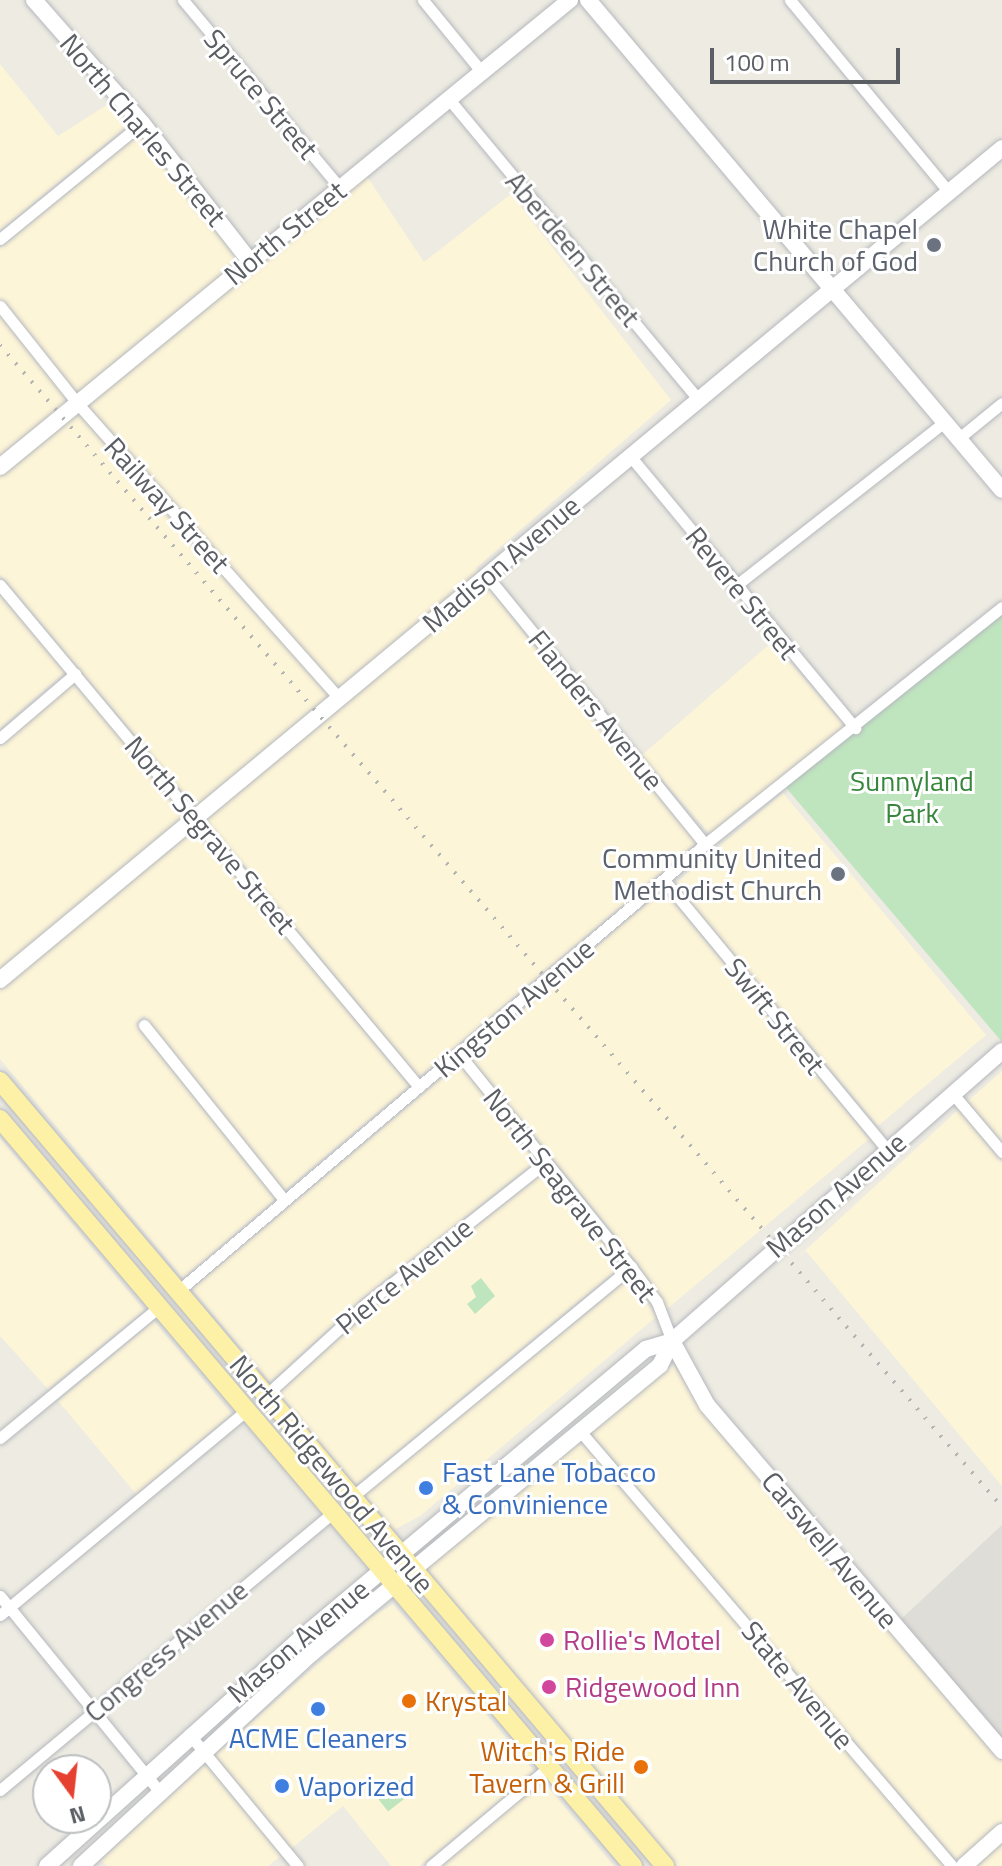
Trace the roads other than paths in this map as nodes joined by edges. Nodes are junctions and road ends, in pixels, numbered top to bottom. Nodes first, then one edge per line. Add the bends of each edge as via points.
1 (34, 0) edge
2 (183, 0) edge
3 (423, 0) edge
4 (570, 0) edge
5 (588, 0) edge
6 (790, 0) edge
7 (481, 71) junction
8 (448, 98) junction
9 (142, 123) junction
10 (1002, 148) edge
11 (340, 188) junction
12 (949, 192) junction
13 (0, 239) edge
14 (250, 261) junction
15 (835, 289) junction
16 (0, 306) edge
17 (699, 400) junction
18 (1002, 403) edge
19 (78, 404) junction
20 (946, 421) junction
21 (959, 438) junction
22 (631, 457) junction
23 (0, 467) edge
24 (1002, 490) edge
25 (487, 576) junction
26 (0, 585) edge
27 (734, 587) junction
28 (1002, 607) edge
29 (75, 674) junction
30 (339, 698) junction
31 (855, 728) junction
32 (0, 738) edge
33 (196, 817) junction
34 (705, 844) junction
35 (664, 880) junction
36 (0, 980) edge
37 (144, 1025) dead end
38 (1002, 1051) edge
39 (459, 1054) junction
40 (0, 1081) edge
41 (419, 1087) junction
42 (953, 1094) junction
43 (0, 1119) edge
44 (888, 1151) junction
45 (1002, 1152) edge
46 (546, 1162) junction
47 (284, 1200) junction
48 (631, 1267) junction
49 (178, 1291) junction
50 (159, 1307) junction
51 (672, 1341) junction
52 (266, 1395) junction
53 (246, 1411) junction
54 (580, 1431) junction
55 (0, 1438) edge
56 (352, 1497) junction
57 (333, 1513) junction
58 (407, 1563) junction
59 (386, 1579) junction
60 (0, 1596) edge
61 (5, 1611) edge
62 (96, 1710) junction
63 (189, 1734) junction
64 (1002, 1751) edge
65 (204, 1752) junction
66 (549, 1767) junction
67 (146, 1774) junction
68 (0, 1790) edge
69 (160, 1792) junction
70 (1002, 1832) edge
71 (74, 1842) junction
72 (90, 1863) edge
73 (47, 1866) edge
74 (298, 1866) edge
75 (431, 1866) edge
76 (633, 1866) edge
77 (665, 1866) edge
78 (952, 1866) edge
79 (964, 1866) edge

1 - 9 street, North Charles Street
2 - 11 street, Spruce Street
3 - 7 street
4 - 7 street, North Street
5 - 15 street
6 - 12 street
7 - 8 street, North Street
8 - 11 street, North Street
8 - 17 street, Aberdeen Street
9 - 13 street
9 - 14 street, North Charles Street
10 - 12 street, Madison Avenue
11 - 14 street, North Street
12 - 15 street, Madison Avenue
14 - 19 street, North Street
15 - 17 street, Madison Avenue
15 - 20 street
16 - 19 street, Railway Street
17 - 22 street, Madison Avenue
18 - 21 street
19 - 23 street, North Street
19 - 30 street, Railway Street
20 - 21 street
20 - 27 street
21 - 24 street
22 - 25 street, Madison Avenue
22 - 27 street, Revere Street
25 - 30 street, Madison Avenue
25 - 34 street, Flanders Avenue
26 - 29 street, North Segrave Street
27 - 31 street, Revere Street
28 - 31 street, Kingston Avenue
29 - 32 street
29 - 33 street, North Segrave Street
30 - 33 street, Madison Avenue
31 - 34 street, Kingston Avenue
33 - 36 street, Madison Avenue
33 - 41 street, North Segrave Street
34 - 35 street, Kingston Avenue
35 - 39 street, Kingston Avenue
35 - 44 street, Swift Street
37 - 47 street
38 - 42 street, Mason Avenue
39 - 41 street, Kingston Avenue
39 - 46 street, North Seagrave Street
40 - 49 main road, North Ridgewood Avenue
41 - 47 street, Kingston Avenue
42 - 44 street, Mason Avenue
42 - 45 street
43 - 50 main road, North Ridgewood Avenue
44 - 51 street, Mason Avenue
46 - 48 street, North Seagrave Street
46 - 52 street, Pierce Avenue via 366,1304
47 - 49 street, Kingston Avenue
48 - 51 street, North Seagrave Street via 657,1302
48 - 56 street
49 - 52 main road, North Ridgewood Avenue
50 - 53 main road, North Ridgewood Avenue
50 - 55 street
51 - 54 street, Mason Avenue via 660,1365
51 - 58 street, Mason Avenue via 646,1349
51 - 64 street, Carswell Avenue via 707,1405
52 - 56 main road, North Ridgewood Avenue
53 - 57 main road, North Ridgewood Avenue
53 - 61 street
54 - 58 street, Mason Avenue
54 - 78 street, State Avenue
56 - 58 main road, North Ridgewood Avenue
57 - 59 main road, North Ridgewood Avenue
57 - 62 street, Congress Avenue
58 - 59 street, Mason Avenue
58 - 77 main road, North Ridgewood Avenue
59 - 63 street, Mason Avenue
59 - 65 street, Mason Avenue
59 - 66 main road, North Ridgewood Avenue
60 - 61 street
61 - 62 street
62 - 67 street
62 - 68 street, Congress Avenue
63 - 65 street
63 - 67 street, Mason Avenue
65 - 69 street, Mason Avenue
65 - 74 street
66 - 75 street
66 - 76 main road, North Ridgewood Avenue
67 - 69 street
67 - 71 street, Mason Avenue
69 - 72 street, Mason Avenue
70 - 79 street
71 - 72 street
71 - 73 street, Mason Avenue

